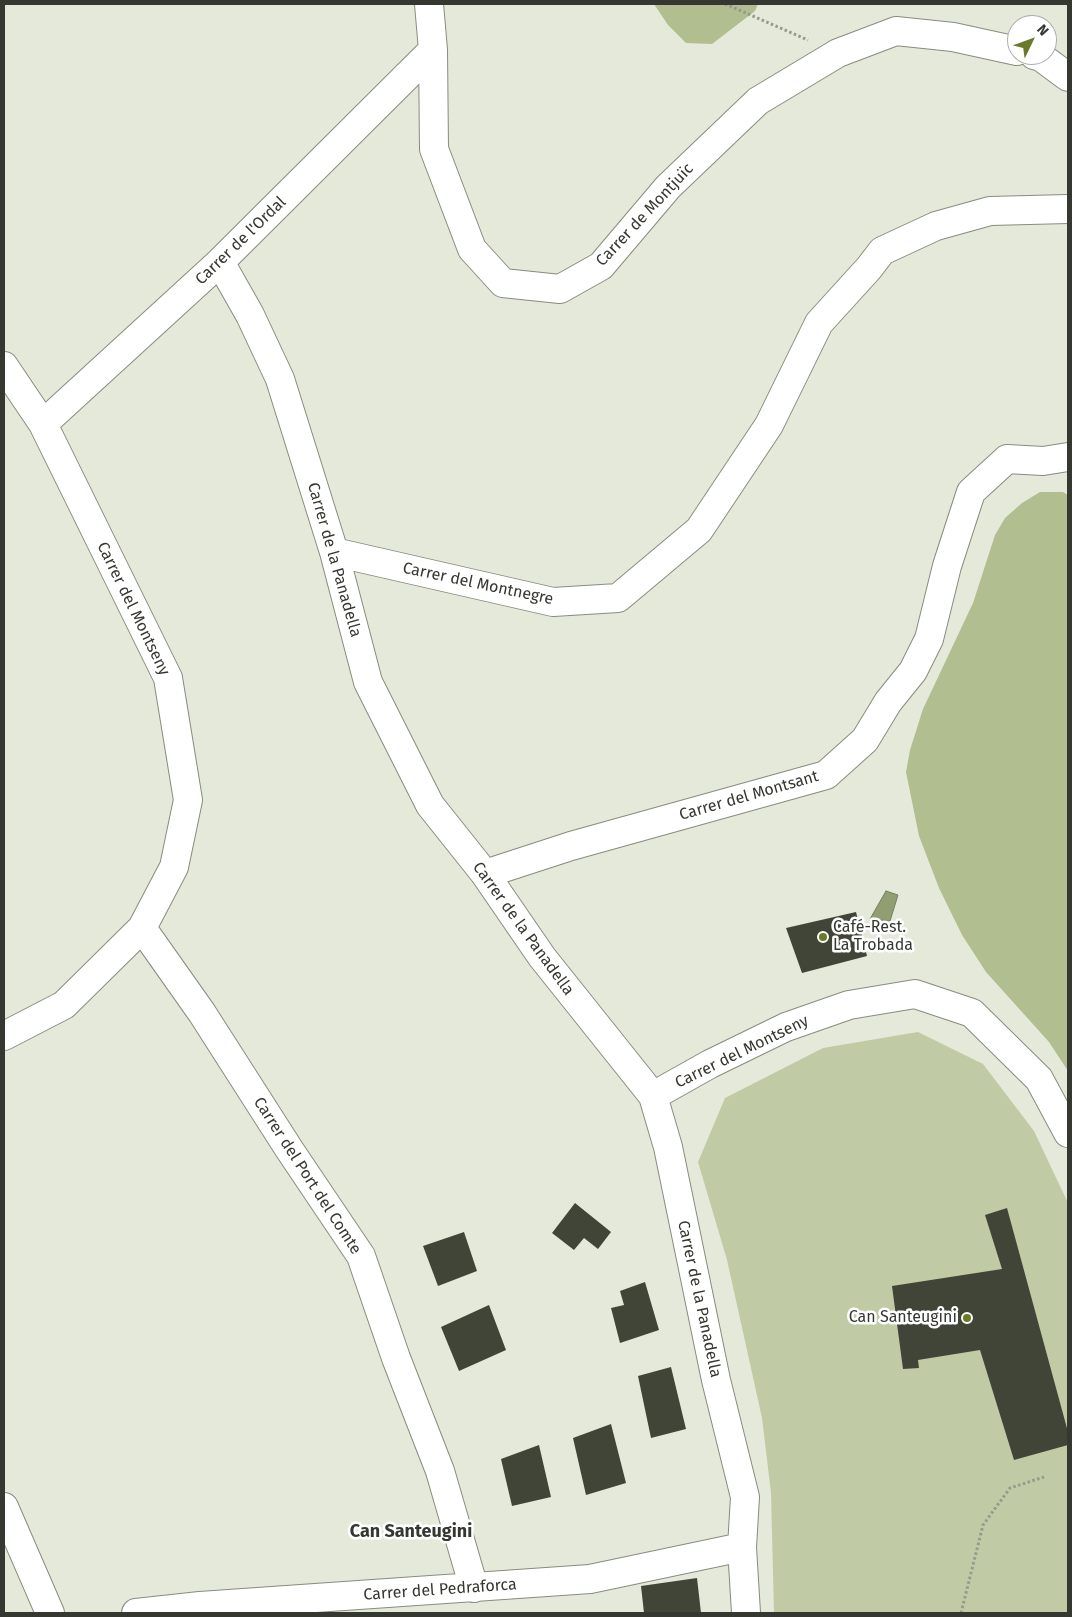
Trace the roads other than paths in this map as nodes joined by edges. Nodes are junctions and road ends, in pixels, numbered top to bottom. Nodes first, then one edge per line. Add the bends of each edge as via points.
1 (430, 4) edge
2 (1007, 49) edge
3 (433, 50) junction
4 (1051, 65) edge
5 (1068, 78) edge
6 (1068, 209) edge
7 (220, 262) junction
8 (4, 366) edge
9 (43, 424) junction
10 (1068, 457) edge
11 (334, 552) junction
12 (485, 874) junction
13 (142, 928) junction
14 (4, 1036) edge
15 (653, 1096) junction
16 (1068, 1133) edge
17 (4, 1507) edge
18 (742, 1547) junction
19 (474, 1588) junction
20 (50, 1613) edge
21 (136, 1613) edge
22 (746, 1613) edge

1 - 3 street, Carrer de Montjuïc
2 - 3 street, Carrer de Montjuïc via 953,37 896,30 838,53 758,101 668,187 601,266 560,289 503,283 472,249 434,149
3 - 7 street, Carrer de l'Ordal
4 - 5 street
6 - 11 street, Carrer del Montnegre via 990,211 936,226 882,251 819,323 769,425 699,530 618,598 552,602
7 - 9 street, Carrer de l'Ordal
7 - 11 street, Carrer de la Panadella via 250,315 280,379
8 - 9 street, Carrer del Montseny
9 - 13 street, Carrer del Montseny via 168,678 188,800 174,867
10 - 12 street, Carrer del Montsant via 1007,459 971,492 947,566 929,639 913,671 888,702 865,740 826,775 570,846
11 - 12 street, Carrer de la Panadella via 368,682 430,805
12 - 15 street, Carrer de la Panadella via 542,957
13 - 14 street, Carrer del Montseny via 64,1005
13 - 19 street, Carrer del Port del Comte via 202,1013 361,1256 440,1471
15 - 16 street, Carrer del Montseny via 710,1064 786,1028 849,1005 915,994 972,1013 1039,1079
15 - 18 street, Carrer de la Panadella via 668,1147 716,1380 745,1498
17 - 20 street
18 - 19 street, Carrer del Pedraforca via 590,1579
18 - 22 street, Carrer de la Panadella
19 - 21 street, Carrer del Pedraforca

